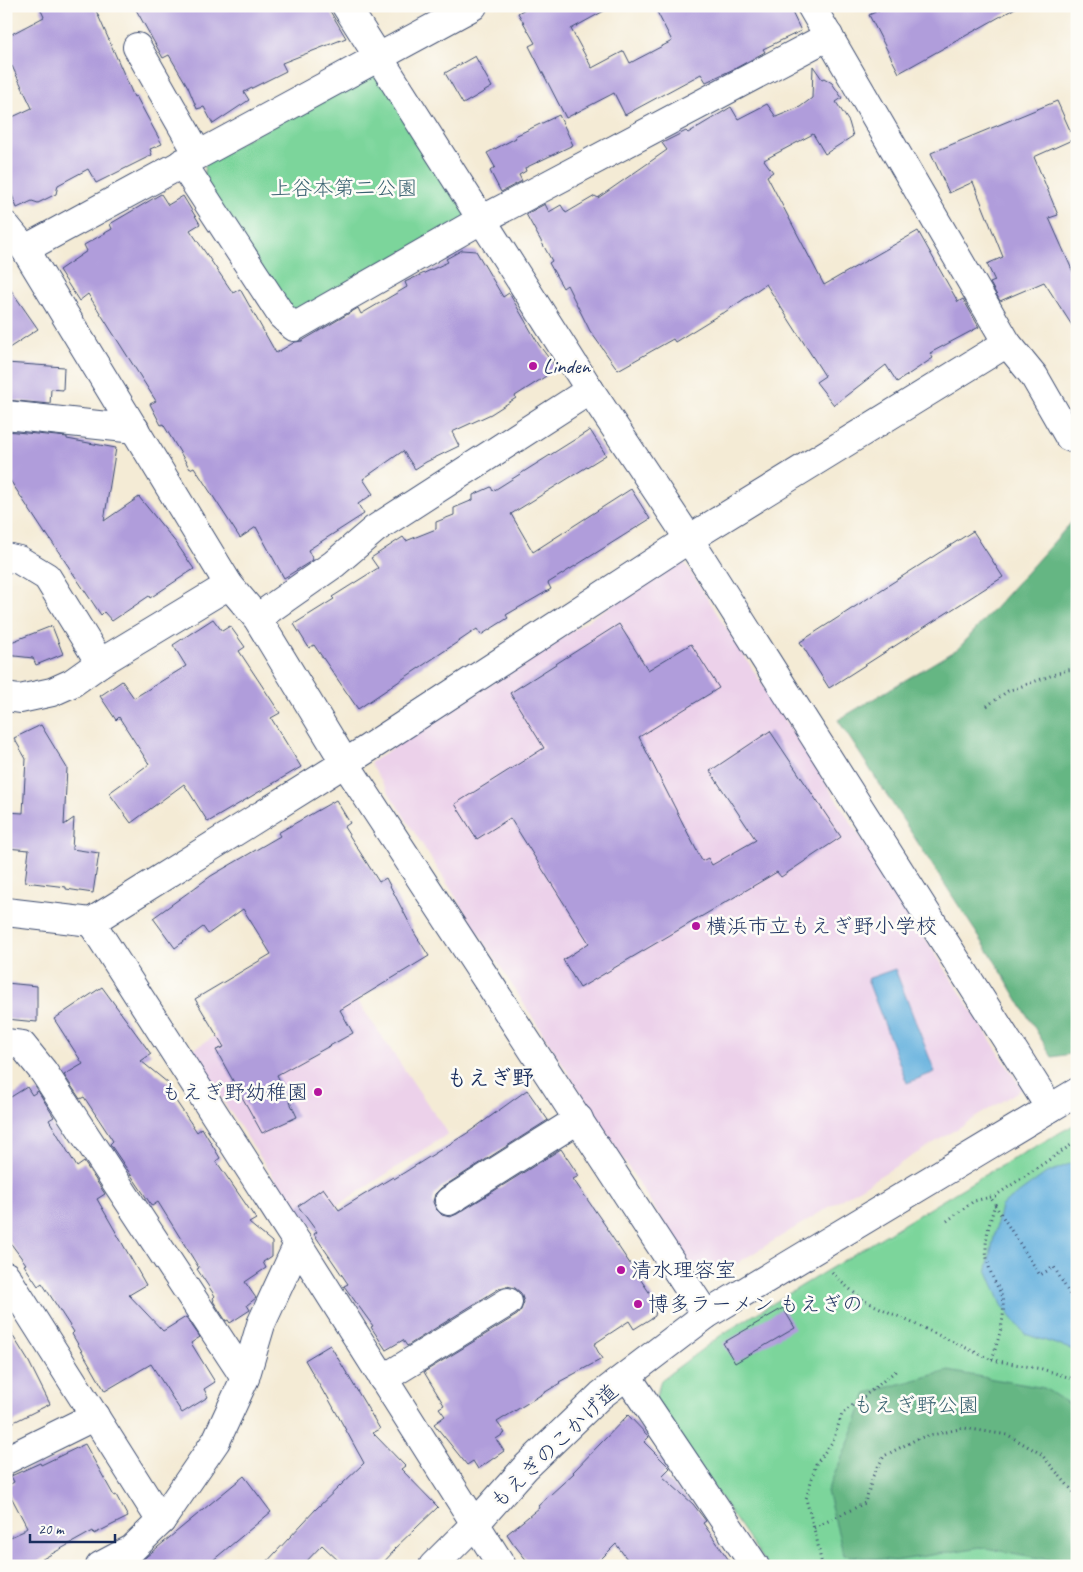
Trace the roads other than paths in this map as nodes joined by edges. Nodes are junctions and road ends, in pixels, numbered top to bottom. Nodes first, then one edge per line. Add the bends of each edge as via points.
1 (346, 6) edge
2 (473, 6) edge
3 (811, 6) edge
4 (829, 36) junction
5 (137, 47) dead end
6 (379, 58) junction
7 (190, 159) junction
8 (481, 220) junction
9 (6, 226) edge
10 (25, 248) junction
11 (1007, 343) junction
12 (590, 390) junction
13 (6, 414) edge
14 (135, 429) junction
15 (1077, 440) edge
16 (689, 540) junction
17 (6, 558) edge
18 (229, 585) junction
19 (257, 618) junction
20 (100, 663) junction
21 (6, 697) edge
22 (345, 764) junction
23 (6, 912) edge
24 (91, 922) junction
25 (6, 1043) edge
26 (1077, 1092) edge
27 (1050, 1108) junction
28 (579, 1119) junction
29 (449, 1201) dead end
30 (298, 1244) junction
31 (6, 1276) edge
32 (508, 1302) dead end
33 (706, 1315) junction
34 (627, 1376) junction
35 (245, 1378) junction
36 (383, 1379) junction
37 (95, 1416) junction
38 (6, 1460) edge
39 (161, 1521) junction
40 (475, 1524) junction
41 (100, 1566) edge
42 (433, 1566) edge
43 (502, 1566) edge
44 (755, 1566) edge

1 - 6 street
2 - 6 street
3 - 4 street
4 - 8 street
4 - 11 street
5 - 7 street
6 - 7 street
6 - 8 street
7 - 8 street via 282,316 294,326
7 - 10 street
8 - 12 street
9 - 10 street
10 - 14 street
11 - 15 street via 1034,376 1070,437
11 - 16 street
12 - 16 street
12 - 19 street via 376,529 334,564
13 - 14 street
14 - 18 street
16 - 22 street
16 - 27 street
17 - 20 street via 20,560 47,577
18 - 19 street
18 - 20 street
19 - 22 street
20 - 21 street via 72,684 52,692 20,699
22 - 24 street
22 - 28 street
23 - 24 street
24 - 30 street
25 - 35 street via 22,1045 43,1071
26 - 27 street, もえぎのこかげ道
27 - 33 street, もえぎのこかげ道
28 - 29 street
28 - 33 street
30 - 35 street via 261,1324
30 - 36 street
31 - 37 street
32 - 36 street
33 - 34 street, もえぎのこかげ道
34 - 40 street, もえぎのこかげ道 via 601,1395 525,1468
34 - 44 street
35 - 39 street via 216,1441
36 - 40 street
37 - 38 street
37 - 39 street
39 - 41 street via 132,1549
40 - 42 street, もえぎのこかげ道
40 - 43 street

